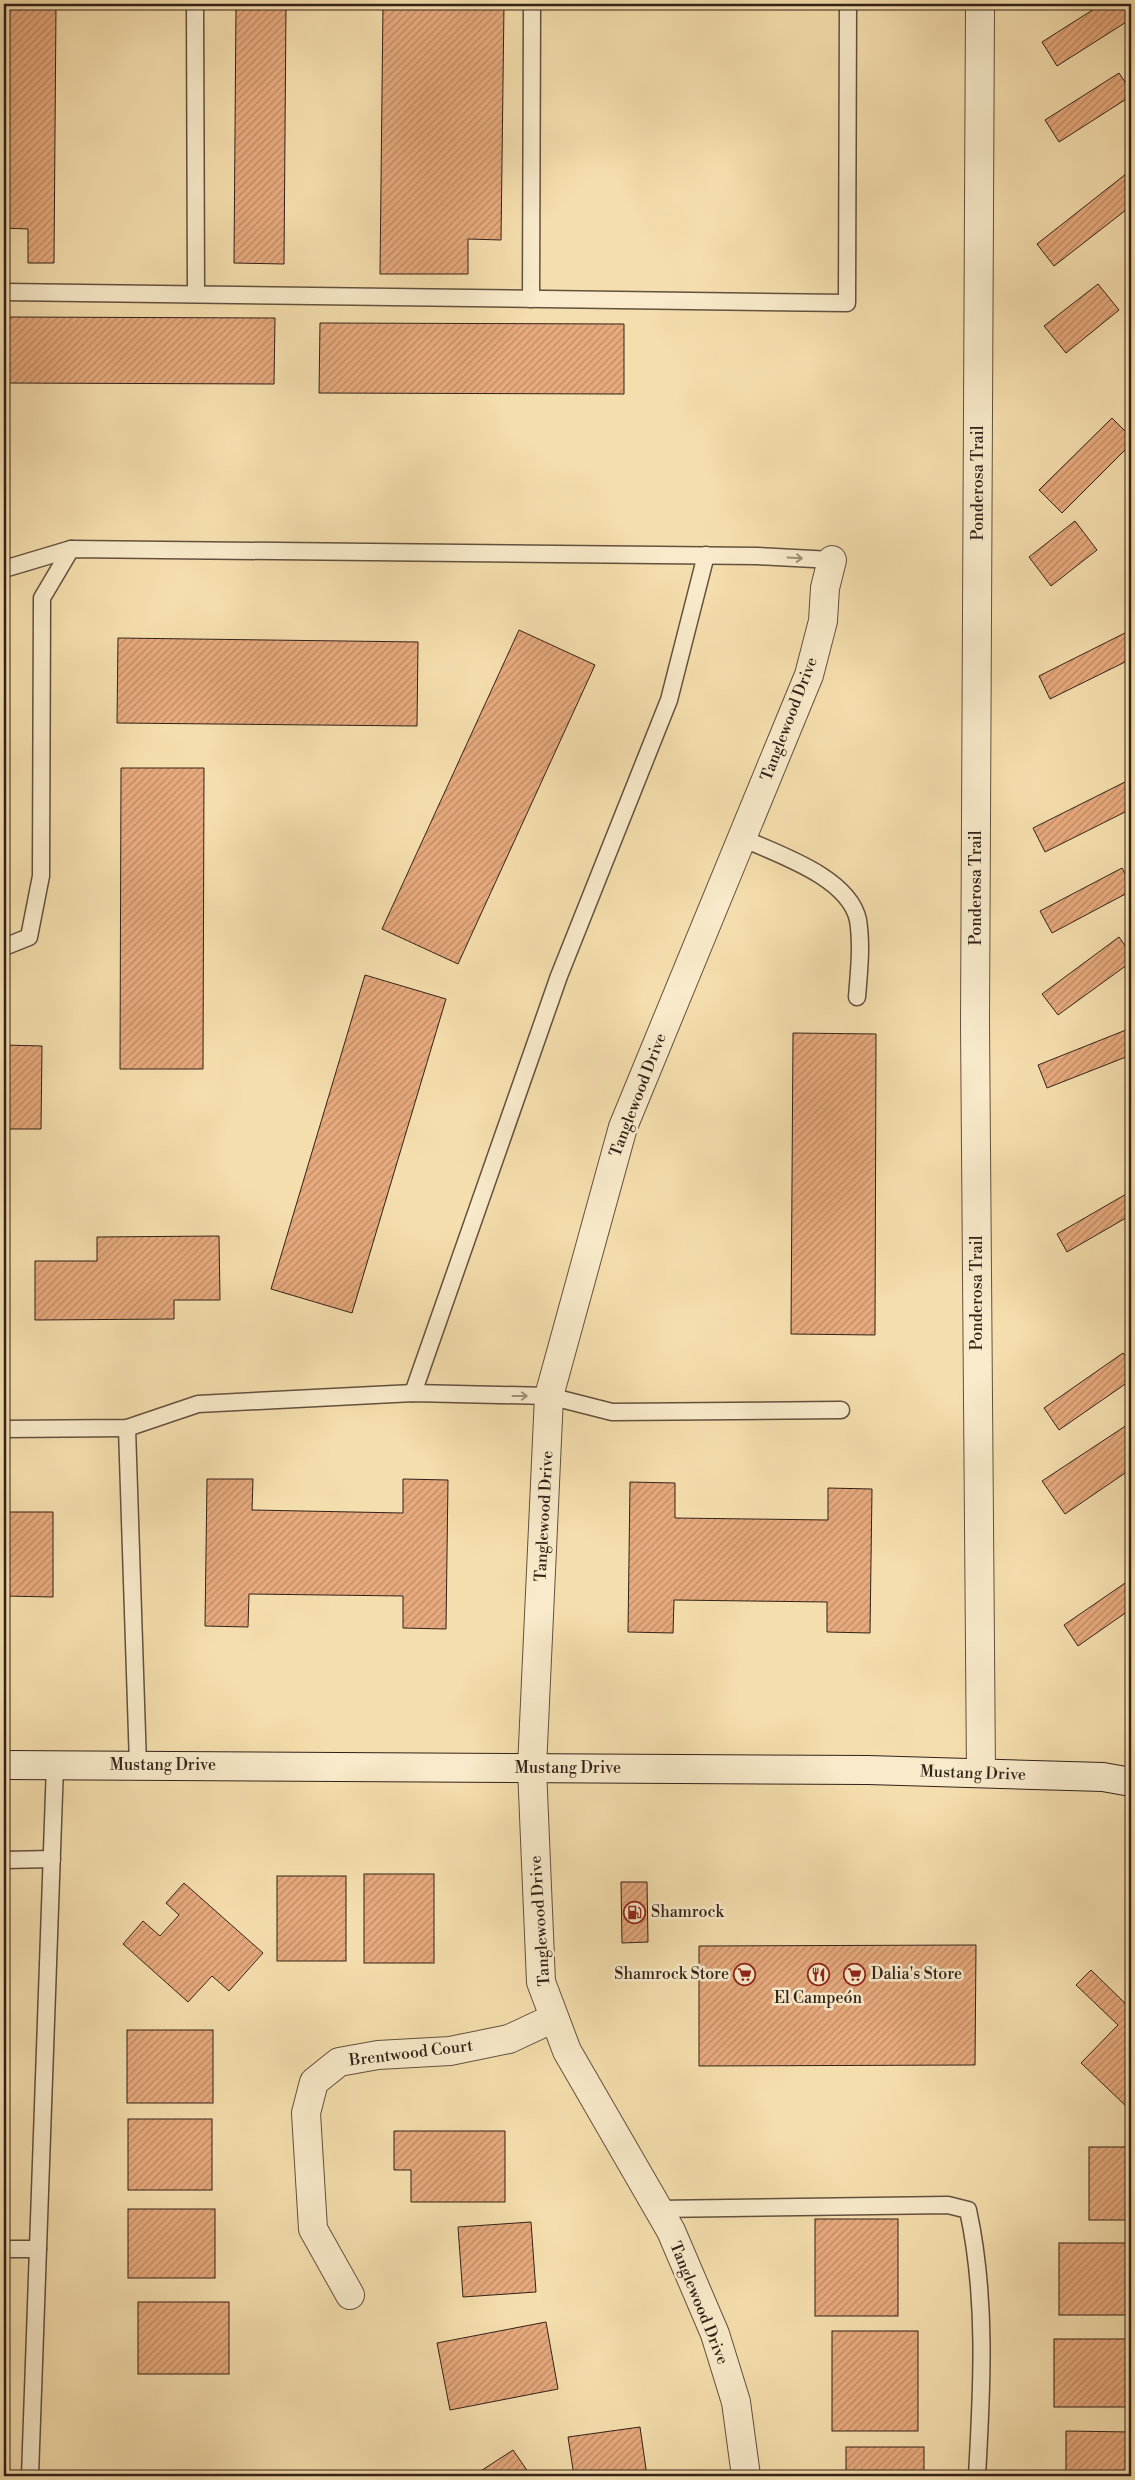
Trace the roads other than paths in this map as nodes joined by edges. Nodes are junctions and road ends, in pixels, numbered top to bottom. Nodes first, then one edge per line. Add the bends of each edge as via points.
1 (196, 4) edge
2 (532, 4) edge
3 (848, 4) edge
4 (980, 4) edge
5 (4, 292) edge
6 (196, 294) junction
7 (531, 299) junction
8 (71, 549) junction
9 (706, 555) junction
10 (832, 560) joint
11 (4, 569) edge
12 (742, 838) junction
13 (4, 947) edge
14 (858, 997) dead end
15 (413, 1393) junction
16 (549, 1396) junction
17 (841, 1410) dead end
18 (126, 1428) junction
19 (4, 1429) edge
20 (4, 1765) edge
21 (55, 1765) junction
22 (138, 1765) junction
23 (532, 1768) junction
24 (981, 1773) junction
25 (1131, 1782) edge
26 (52, 1859) junction
27 (4, 1860) edge
28 (554, 2018) junction
29 (658, 2209) junction
30 (38, 2249) junction
31 (4, 2250) edge
32 (350, 2295) dead end
33 (30, 2476) edge
34 (746, 2476) edge
35 (978, 2476) edge

1 - 6 lane
2 - 7 lane
3 - 7 lane via 847,303
4 - 24 street, Ponderosa Trail via 975,1024
5 - 6 lane
6 - 7 lane
8 - 9 lane
8 - 11 lane
8 - 13 lane via 42,598 41,876 29,937
9 -> 10 lane
9 - 15 lane via 669,700 559,976
10 - 12 street, Tanglewood Drive via 825,588 823,621 808,675
12 - 14 lane via 802,864 829,880 846,898 858,918
12 - 16 street, Tanglewood Drive via 623,1127
15 -> 16 lane
15 - 18 lane via 198,1404
16 - 17 lane via 612,1412
16 - 23 street, Tanglewood Drive
18 - 19 lane
18 - 22 lane
20 - 21 street, Mustang Drive
21 - 22 street, Mustang Drive
21 - 26 lane
22 - 23 street, Mustang Drive
23 - 24 street, Mustang Drive
23 - 28 street, Tanglewood Drive via 542,1982
24 - 25 street, Mustang Drive via 1103,1777
26 - 27 lane
26 - 30 lane
28 - 29 street, Tanglewood Drive via 568,2051
28 - 32 street, Brentwood Court via 509,2039 450,2051 378,2055 339,2062 314,2082 306,2113 313,2229
29 - 34 street, Tanglewood Drive via 671,2231 715,2334 736,2402
29 - 35 lane via 948,2205 968,2210 976,2245 982,2374
30 - 31 lane
30 - 33 lane

